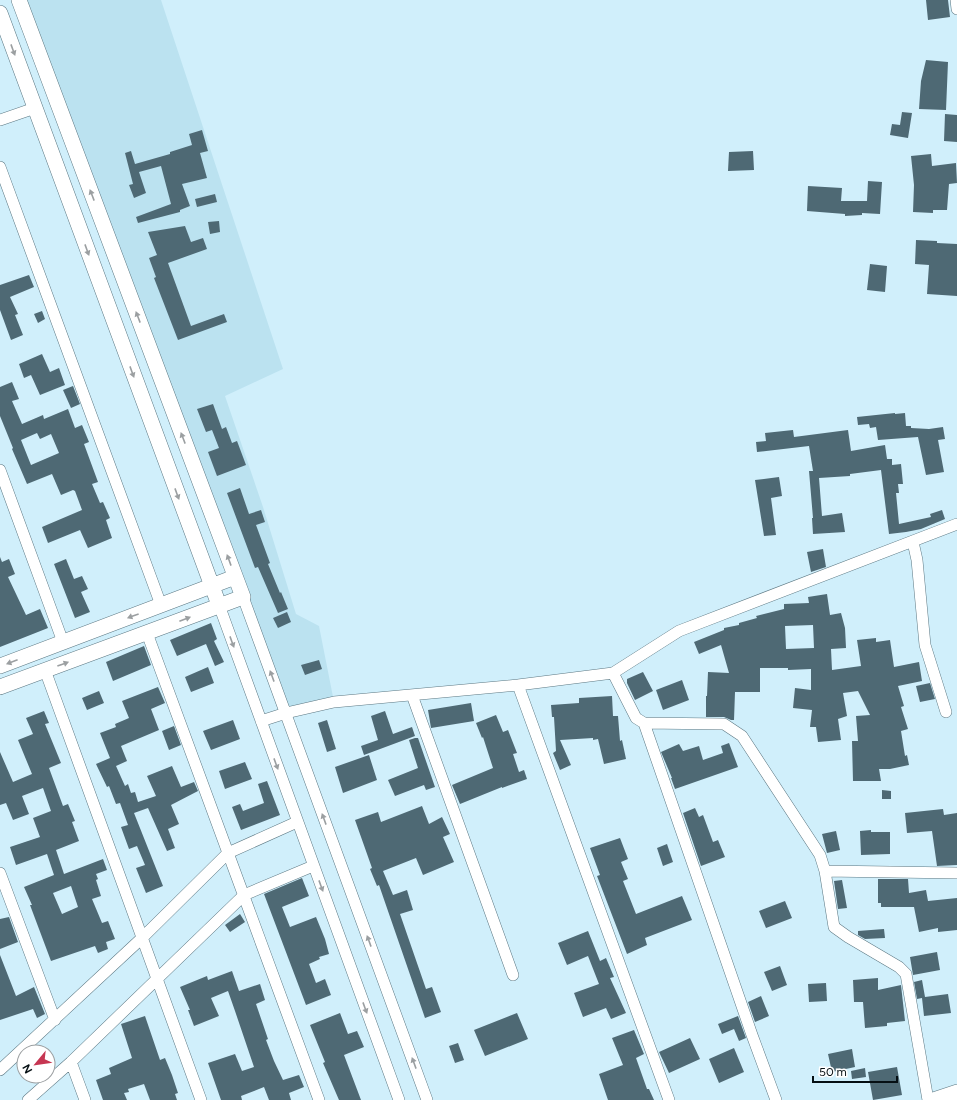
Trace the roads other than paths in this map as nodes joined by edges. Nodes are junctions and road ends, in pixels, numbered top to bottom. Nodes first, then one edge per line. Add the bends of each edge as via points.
1 (19, 0) edge
2 (956, 0) edge
3 (957, 9) edge
4 (0, 13) edge
5 (35, 108) junction
6 (0, 120) edge
7 (0, 167) edge
8 (0, 470) edge
9 (957, 524) edge
10 (913, 542) junction
11 (235, 577) junction
12 (212, 587) junction
13 (243, 597) junction
14 (161, 605) junction
15 (218, 605) junction
16 (147, 633) junction
17 (63, 642) junction
18 (0, 666) edge
19 (45, 670) junction
20 (613, 673) junction
21 (518, 685) junction
22 (0, 687) edge
23 (412, 695) junction
24 (946, 712) dead end
25 (286, 713) junction
26 (261, 721) junction
27 (644, 723) junction
28 (297, 822) junction
29 (228, 853) junction
30 (313, 866) junction
31 (825, 871) junction
32 (0, 873) edge
33 (957, 873) edge
34 (244, 895) junction
35 (142, 938) junction
36 (513, 975) dead end
37 (157, 978) junction
38 (54, 1020) junction
39 (70, 1062) junction
40 (0, 1070) edge
41 (957, 1092) edge
42 (28, 1100) edge
43 (85, 1100) edge
44 (201, 1100) edge
45 (319, 1100) edge
46 (399, 1100) edge
47 (427, 1100) edge
48 (669, 1100) edge
49 (776, 1100) edge
50 (928, 1100) edge
51 (933, 1100) edge

11 -> 1 street
2 - 3 street
4 -> 5 street
5 - 6 street
5 -> 12 street
7 - 14 street
8 - 17 street
9 - 10 street
10 - 20 street via 679,631
10 - 24 street via 925,645
11 - 12 street
11 - 13 street
12 - 14 street
12 - 15 street
13 - 15 street
25 -> 13 street
14 -> 17 street
16 -> 15 street
15 -> 26 street
19 -> 16 street
16 - 29 street
17 -> 18 street
19 - 22 street
19 - 35 street
20 - 21 street
20 - 27 street via 636,718
21 - 23 street
21 - 48 street
23 - 25 street via 334,702
23 - 36 street
25 - 26 street
47 -> 25 street
26 -> 28 street
27 - 31 street via 724,724 742,736 820,854
27 - 49 street
28 - 29 street
28 - 30 street
29 - 34 street
29 - 35 street
30 - 34 street
30 -> 46 street
31 - 33 street
31 - 50 street via 834,927 899,967 906,974
32 - 38 street
34 - 37 street
34 - 45 street
35 - 37 street
35 - 38 street
37 - 39 street
37 - 44 street
38 - 40 street
39 - 42 street
39 - 43 street
41 - 51 street

